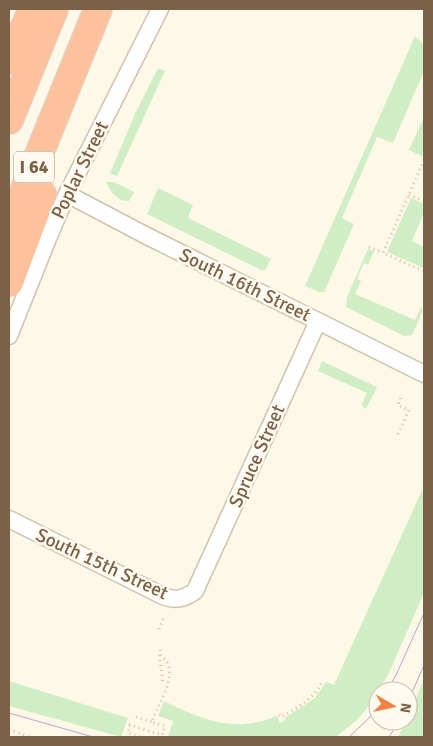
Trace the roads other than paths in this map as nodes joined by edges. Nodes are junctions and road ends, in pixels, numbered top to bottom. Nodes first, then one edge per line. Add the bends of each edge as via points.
1 (33, 9) edge
2 (54, 9) edge
3 (98, 9) edge
4 (160, 9) edge
5 (9, 60) edge
6 (59, 107) junction
7 (9, 120) edge
8 (67, 194) junction
9 (9, 228) edge
10 (9, 282) edge
11 (318, 321) junction
12 (9, 336) edge
13 (424, 374) edge
14 (9, 519) edge
15 (195, 591) joint

1 - 5 highway
2 - 7 highway
3 - 6 highway, I 64
4 - 8 street, Poplar Street
6 - 9 highway, I 64
6 - 10 highway via 48,173
8 - 11 street, South 16th Street
8 - 12 street, Poplar Street
11 - 13 street, South 16th Street
11 - 15 street, Spruce Street
14 - 15 street, South 15th Street via 163,596 179,599

